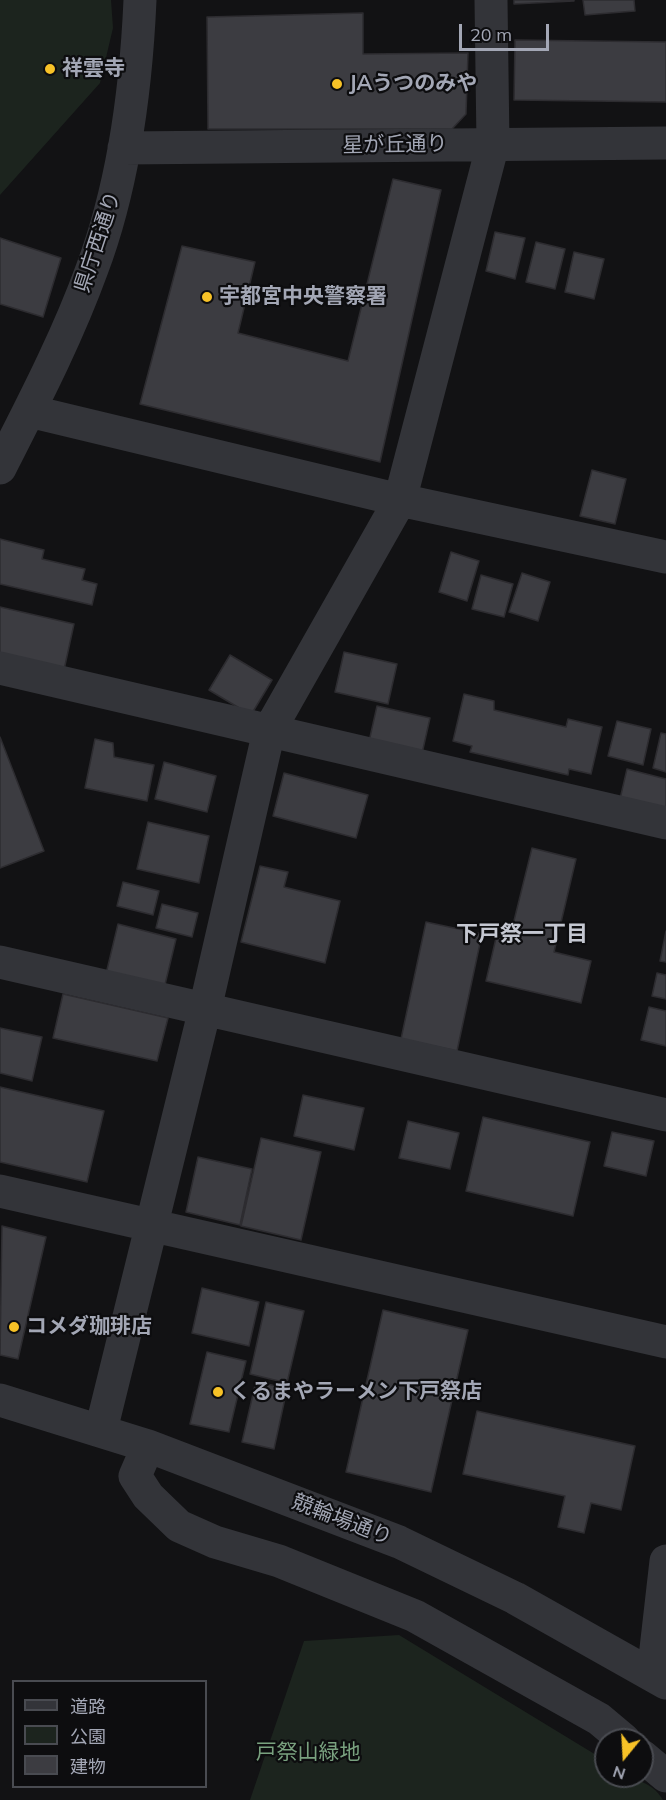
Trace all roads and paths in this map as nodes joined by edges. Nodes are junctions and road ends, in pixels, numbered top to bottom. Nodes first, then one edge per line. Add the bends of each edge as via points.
1 (140, 0) edge
2 (491, 0) edge
3 (666, 143) edge
4 (493, 144) junction
5 (124, 148) junction
6 (29, 411) junction
7 (0, 468) edge
8 (400, 500) junction
9 (666, 557) edge
10 (0, 668) edge
11 (269, 731) junction
12 (666, 823) edge
13 (0, 962) edge
14 (205, 1009) junction
15 (666, 1115) edge
16 (0, 1191) edge
17 (151, 1226) junction
18 (666, 1342) edge
19 (0, 1400) edge
20 (101, 1430) junction
21 (148, 1446) junction
22 (666, 1561) edge
23 (659, 1679) edge
24 (610, 1728) edge
25 (654, 1766) edge
26 (666, 1776) edge

1 - 5 street, 県庁西通り via 133,94
2 - 4 street
3 - 4 street, 星が丘通り
4 - 5 street, 星が丘通り
4 - 8 street
5 - 6 street, 県庁西通り via 93,267
6 - 7 street, 県庁西通り
6 - 8 street
8 - 9 street
8 - 11 street
10 - 11 street
11 - 12 street
11 - 14 street
13 - 14 street
14 - 15 street
14 - 17 street
16 - 17 street
17 - 18 street
17 - 20 street
19 - 20 street, 競輪場通り
20 - 21 street, 競輪場通り
21 - 23 street, 競輪場通り via 399,1542 506,1593
21 - 24 street via 135,1476 148,1496 179,1526 415,1616
22 - 23 street
25 - 26 street

